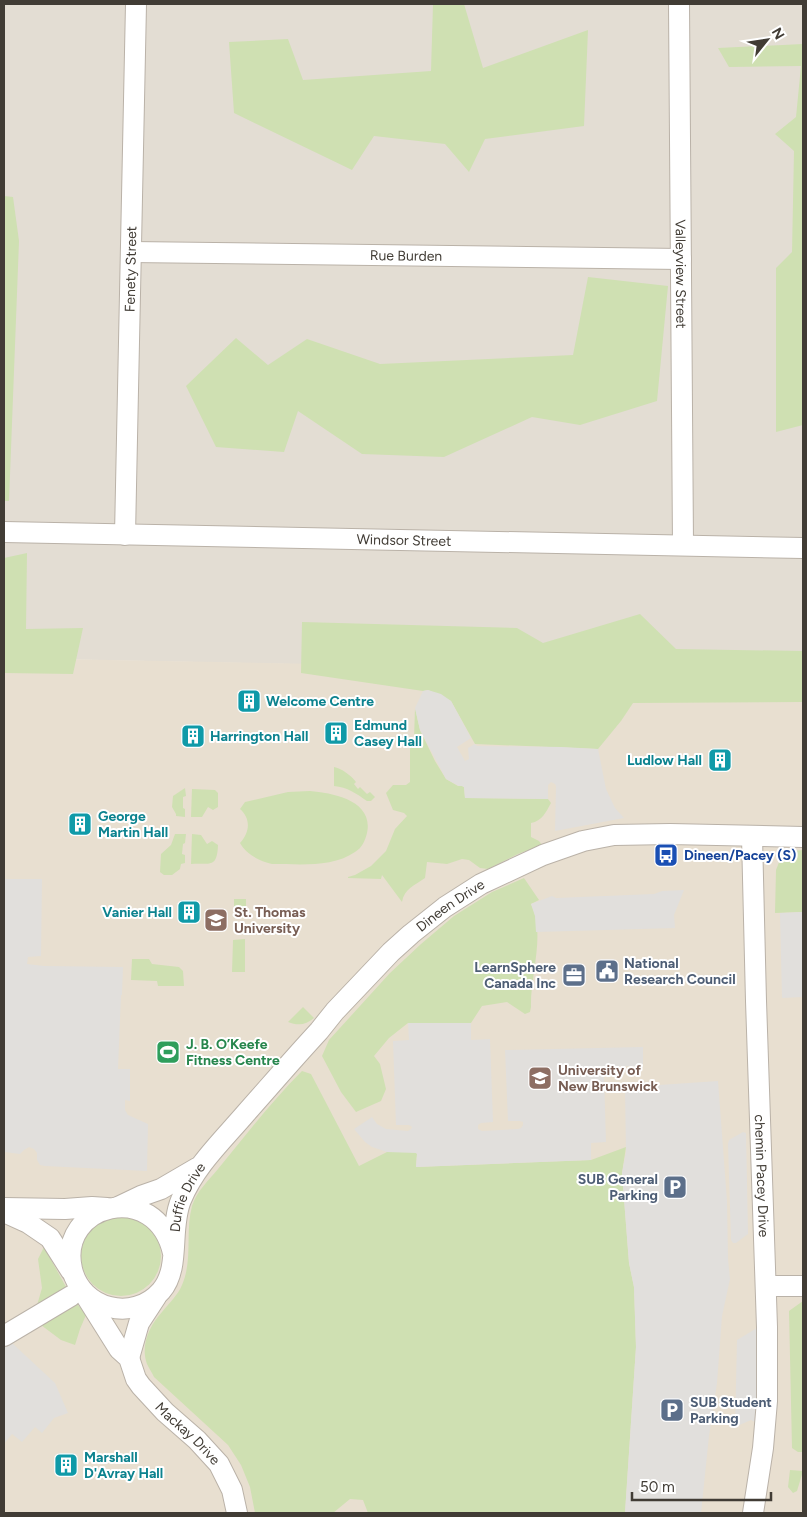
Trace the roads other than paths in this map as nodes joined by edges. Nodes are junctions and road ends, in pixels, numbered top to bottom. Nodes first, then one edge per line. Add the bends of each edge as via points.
1 (136, 4) edge
2 (679, 4) edge
3 (131, 252) junction
4 (681, 259) junction
5 (4, 532) edge
6 (126, 534) junction
7 (683, 545) junction
8 (803, 548) edge
9 (752, 836) junction
10 (803, 837) edge
11 (197, 1168) junction
12 (115, 1207) junction
13 (4, 1210) edge
14 (173, 1252) junction
15 (766, 1286) junction
16 (803, 1286) edge
17 (76, 1288) junction
18 (160, 1292) junction
19 (4, 1336) edge
20 (129, 1358) junction
21 (237, 1513) edge
22 (753, 1513) edge

1 - 3 street, Fenety Street
2 - 4 street, Valleyview Street
3 - 4 street, Rue Burden
3 - 6 street, Fenety Street
4 - 7 street, Valleyview Street
5 - 6 street, Windsor Street
6 - 7 street, Windsor Street
7 - 8 street, Windsor Street
9 - 10 street, Dineen Drive
9 - 11 street, Dineen Drive via 607,836 534,859 481,884 445,907 391,952
9 - 15 street, chemin Pacey Drive
11 - 12 street, Duffie Drive via 161,1189
11 - 14 street, Duffie Drive via 180,1202
12 - 13 street, Duffie Drive
12 - 14 street via 127,1207 150,1215 170,1240
12 - 17 street via 90,1218 74,1240 70,1259
13 - 17 street, Duffie Drive via 50,1238
14 - 18 street via 172,1270
15 - 16 street
15 - 22 street, chemin Pacey Drive via 767,1401
17 - 18 street via 103,1306 115,1309 140,1306
17 - 19 street
17 - 20 street, Mackay Drive
18 - 20 street via 139,1323
20 - 21 street, Mackay Drive via 136,1379 146,1392 219,1464 232,1490

